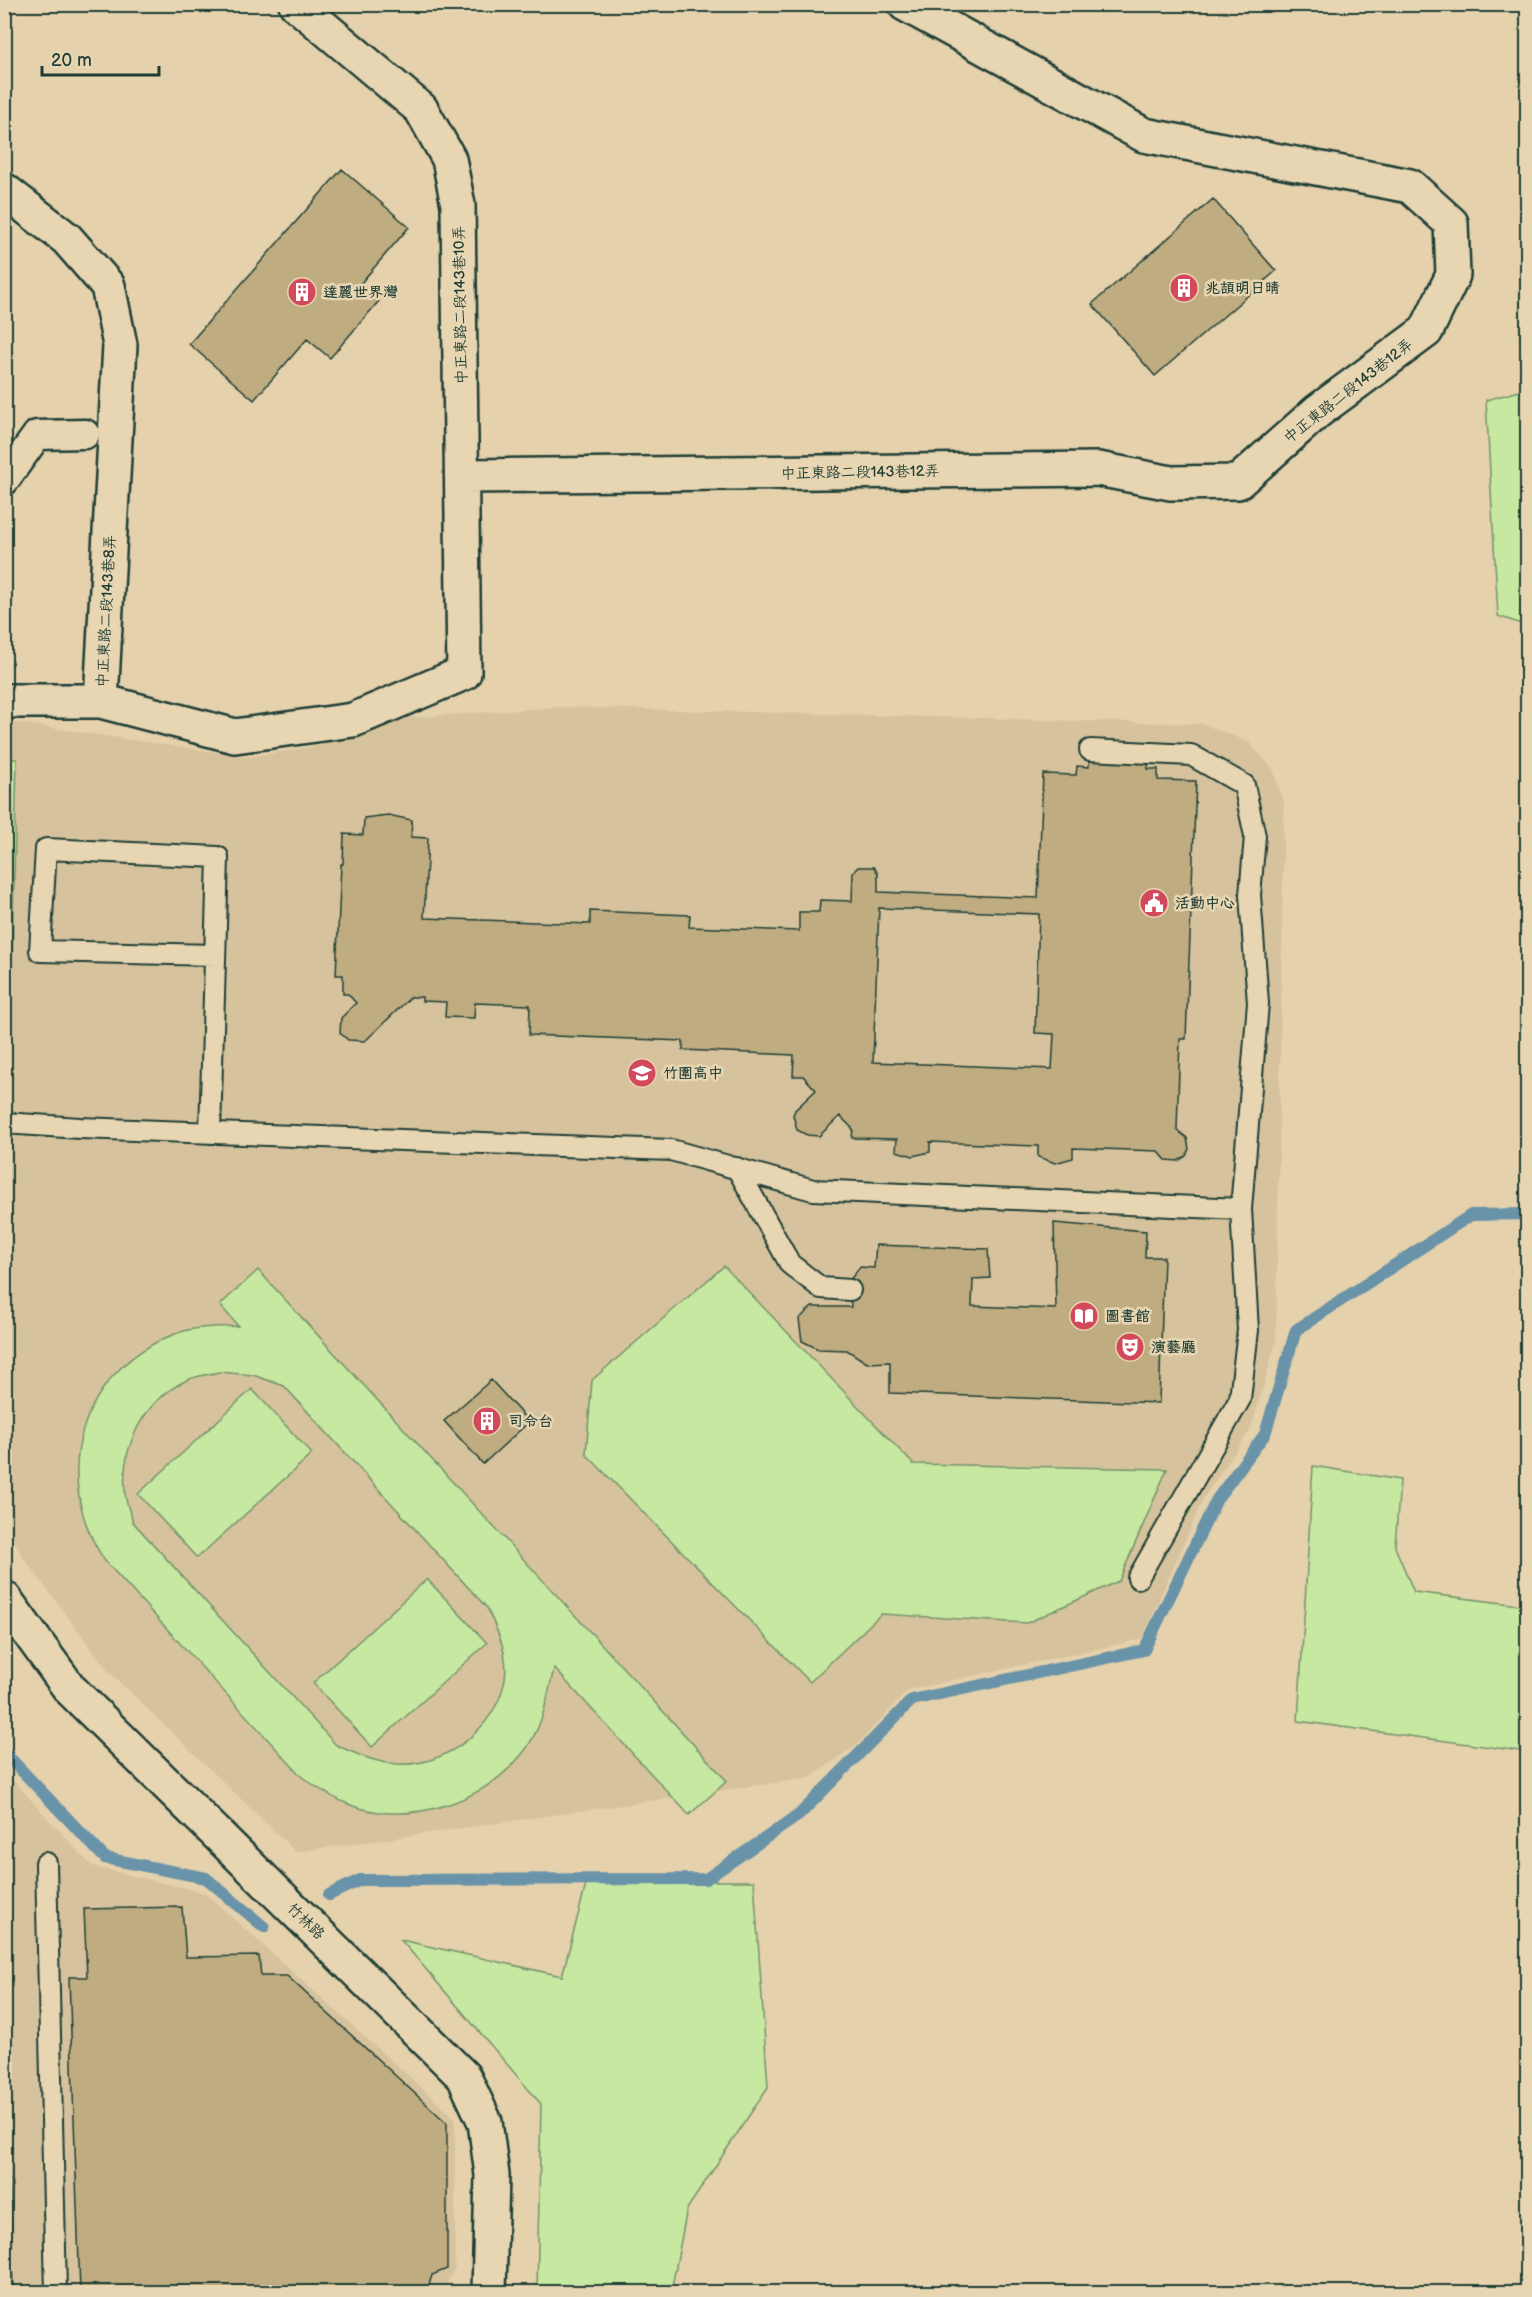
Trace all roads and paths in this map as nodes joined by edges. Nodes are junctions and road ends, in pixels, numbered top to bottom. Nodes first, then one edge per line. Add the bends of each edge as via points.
1 (296, 4) edge
2 (905, 4) edge
3 (4, 190) edge
4 (85, 434) dead end
5 (462, 476) junction
6 (4, 482) edge
7 (464, 673) joint
8 (4, 701) edge
9 (101, 701) junction
10 (1090, 750) dead end
11 (215, 955) junction
12 (4, 1123) edge
13 (210, 1133) junction
14 (736, 1168) junction
15 (1241, 1209) junction
16 (850, 1290) dead end
17 (1138, 1578) dead end
18 (4, 1598) edge
19 (46, 1863) dead end
20 (483, 2286) edge
21 (56, 2292) edge

1 - 5 street, 中正東路二段143巷10弄 via 421,109 449,159 458,205
2 - 5 street, 中正東路二段143巷12弄 via 1144,135 1410,186 1451,223 1453,275 1426,331 1318,411 1238,482 1171,483 1098,469
3 - 9 street, 中正東路二段143巷8弄 via 67,239 108,286 120,345
4 - 6 street via 37,435
5 - 7 street, 中正東路二段143巷10弄
7 - 9 street, 中正東路二段143巷8弄 via 353,720 235,736
8 - 9 street
10 - 15 lane via 1191,755 1244,785 1255,836 1250,895 1258,1003
11 - 11 lane via 218,857 46,849 40,951
11 - 13 lane
12 - 13 lane
13 - 14 lane via 671,1150
14 - 15 lane via 813,1190
14 - 16 lane via 790,1264 820,1288
15 - 17 lane via 1248,1330 1240,1399
18 - 20 street, 竹林路 via 70,1689 464,2078 485,2122 491,2164
19 - 21 lane

